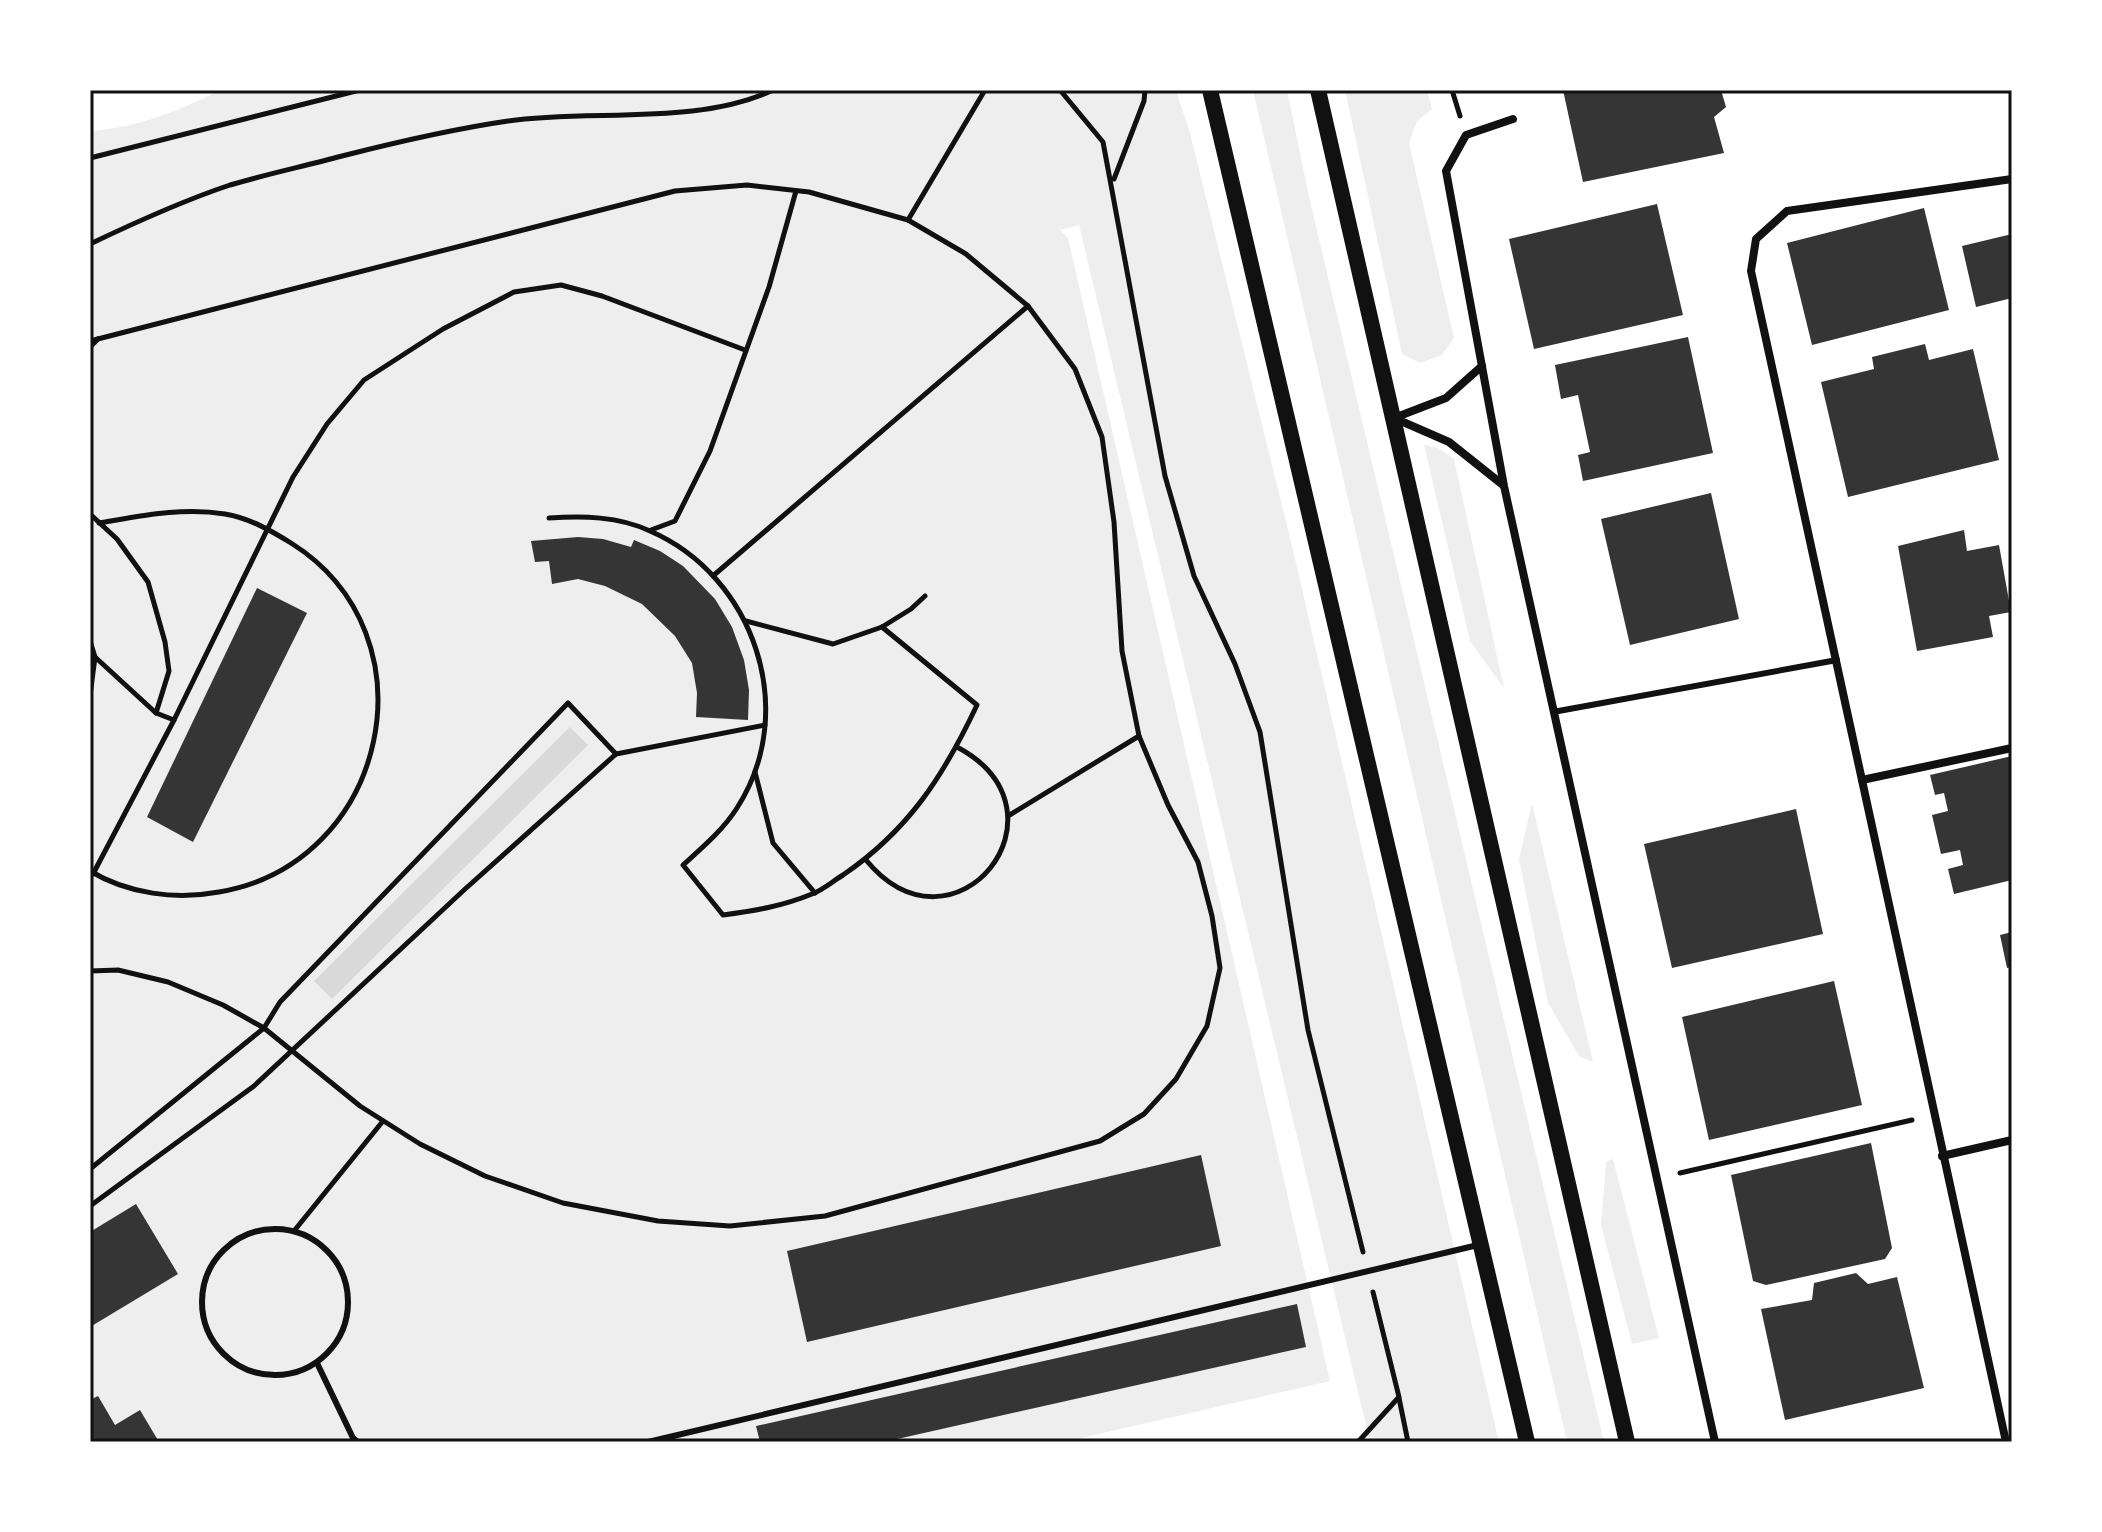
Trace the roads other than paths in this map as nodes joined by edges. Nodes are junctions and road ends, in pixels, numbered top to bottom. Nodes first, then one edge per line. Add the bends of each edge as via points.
1 (1210, 90) edge
2 (1318, 90) edge
3 (1513, 119) dead end
4 (2012, 179) edge
5 (1482, 366) junction
6 (1394, 418) junction
7 (1504, 486) junction
8 (1837, 660) junction
9 (1553, 712) junction
10 (2012, 748) edge
11 (1862, 780) junction
12 (2012, 1140) edge
13 (1942, 1156) junction
14 (1480, 1245) junction
15 (317, 1363) junction
16 (358, 1442) edge
17 (648, 1442) edge
18 (1527, 1442) edge
19 (1627, 1442) edge
20 (1715, 1442) edge
21 (2006, 1442) edge

1 - 14 main road
2 - 6 main road
3 - 5 street via 1466,135 1446,171
4 - 8 street via 1787,211 1756,239 1751,271
5 - 6 street via 1446,398
5 - 7 street
6 - 7 street via 1449,442
6 - 19 main road
7 - 9 street
8 - 9 lane
8 - 11 street
9 - 20 street
10 - 11 street
11 - 13 street
12 - 13 street
13 - 21 street
14 - 17 lane
14 - 18 main road
15 - 15 lane via 295,1374 270,1377 225,1358 210,1339 201,1290 225,1247 270,1228 316,1241 333,1257 349,1301 334,1346
15 - 16 lane

